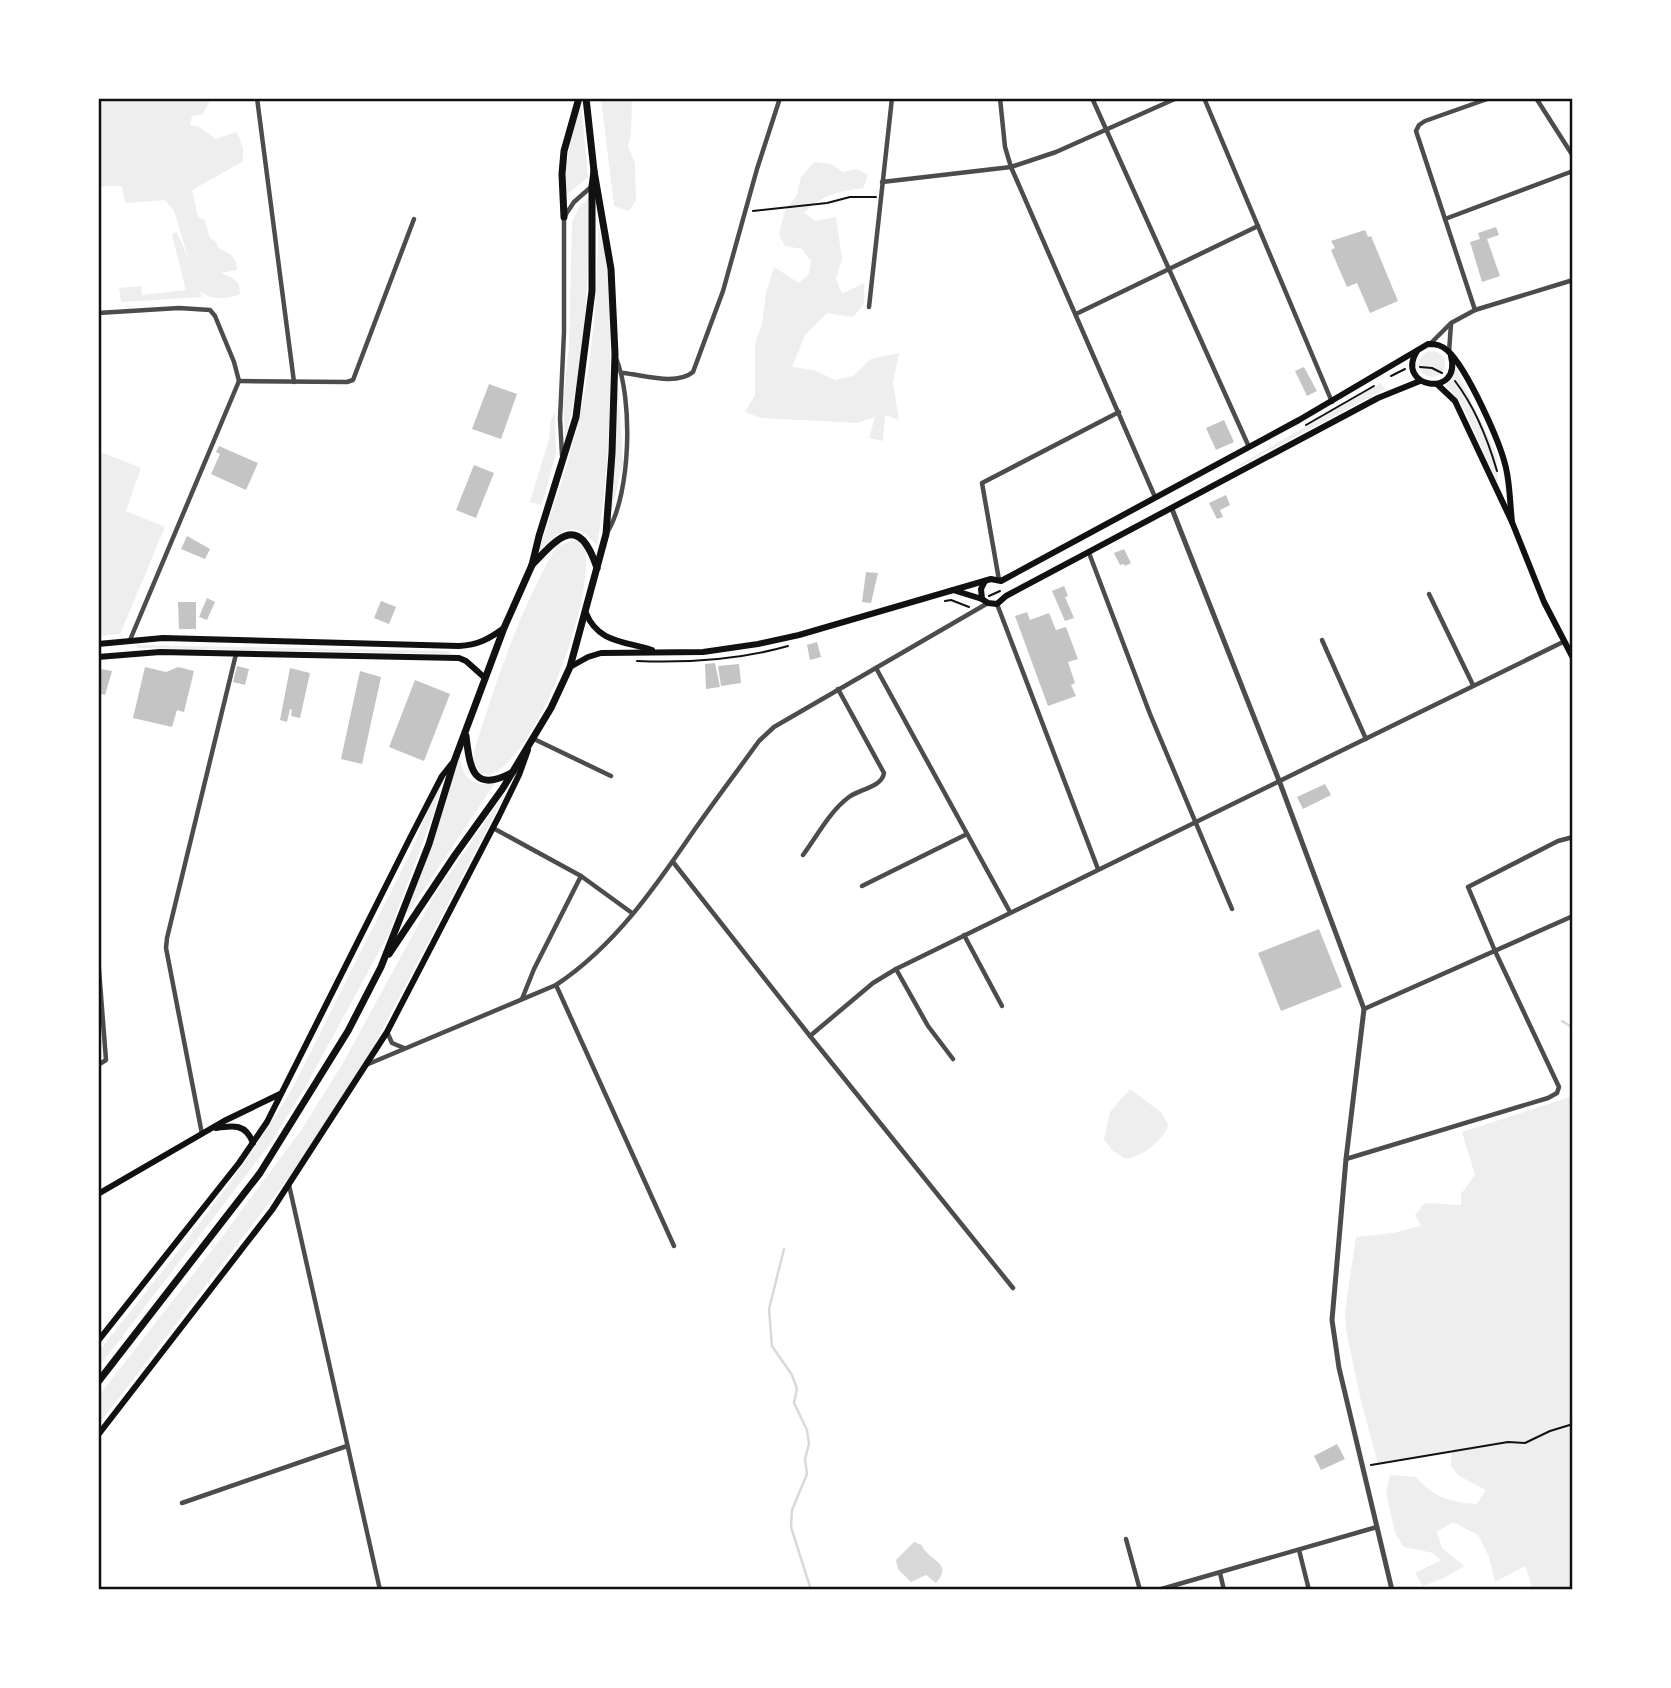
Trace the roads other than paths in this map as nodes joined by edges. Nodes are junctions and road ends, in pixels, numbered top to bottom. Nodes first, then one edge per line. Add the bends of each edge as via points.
1 (257, 98) edge
2 (579, 98) edge
3 (586, 98) edge
4 (780, 98) edge
5 (892, 98) edge
6 (1000, 98) edge
7 (1092, 98) edge
8 (1177, 98) edge
9 (1204, 98) edge
10 (1490, 98) edge
11 (1536, 98) edge
12 (1106, 131) junction
13 (1573, 156) edge
14 (1011, 167) junction
15 (594, 171) junction
16 (1573, 171) edge
17 (882, 182) junction
18 (592, 187) junction
19 (564, 217) junction
20 (414, 219) dead end
21 (1445, 219) junction
22 (1258, 226) junction
23 (1168, 270) junction
24 (1573, 279) edge
25 (869, 307) dead end
26 (1475, 310) junction
27 (98, 313) edge
28 (1076, 314) junction
29 (1451, 323) junction
30 (1430, 344) junction
31 (1421, 347) junction
32 (1449, 352) junction
33 (615, 354) junction
34 (622, 373) junction
35 (239, 381) junction
36 (1420, 381) junction
37 (294, 382) junction
38 (1437, 384) junction
39 (1332, 402) junction
40 (1119, 412) junction
41 (1249, 447) junction
42 (563, 459) junction
43 (1155, 497) junction
44 (1171, 509) junction
45 (1512, 522) junction
46 (606, 534) junction
47 (1089, 553) junction
48 (532, 565) junction
49 (597, 569) junction
50 (1000, 580) junction
51 (985, 581) junction
52 (951, 590) junction
53 (1006, 592) junction
54 (1429, 594) dead end
55 (985, 601) junction
56 (997, 604) junction
57 (586, 613) junction
58 (504, 628) junction
59 (130, 640) junction
60 (1322, 640) dead end
61 (1563, 642) junction
62 (98, 644) edge
63 (459, 646) junction
64 (657, 652) junction
65 (236, 654) junction
66 (1572, 656) edge
67 (98, 657) edge
68 (459, 658) junction
69 (570, 667) junction
70 (876, 668) junction
71 (485, 678) junction
72 (1473, 685) junction
73 (838, 689) junction
74 (465, 733) junction
75 (534, 738) junction
76 (1366, 739) junction
77 (529, 748) junction
78 (455, 760) junction
79 (513, 771) junction
80 (611, 776) dead end
81 (1279, 780) junction
82 (1194, 821) junction
83 (493, 828) junction
84 (967, 834) junction
85 (1573, 837) edge
86 (803, 855) dead end
87 (673, 862) junction
88 (1098, 869) junction
89 (582, 876) junction
90 (862, 886) dead end
91 (1232, 909) dead end
92 (1010, 912) junction
93 (633, 913) junction
94 (1573, 916) edge
95 (964, 935) junction
96 (1495, 951) junction
97 (98, 957) edge
98 (381, 967) junction
99 (896, 969) junction
100 (556, 985) junction
101 (522, 1000) junction
102 (1002, 1006) dead end
103 (1364, 1009) junction
104 (387, 1032) junction
105 (810, 1036) junction
106 (408, 1048) junction
107 (953, 1059) dead end
108 (98, 1065) edge
109 (366, 1065) junction
110 (282, 1094) junction
111 (211, 1129) junction
112 (202, 1134) junction
113 (253, 1143) junction
114 (1346, 1159) junction
115 (289, 1185) junction
116 (98, 1194) edge
117 (674, 1246) dead end
118 (1013, 1288) dead end
119 (98, 1341) edge
120 (98, 1382) edge
121 (98, 1436) edge
122 (347, 1446) junction
123 (182, 1503) dead end
124 (1377, 1528) junction
125 (1126, 1539) dead end
126 (1299, 1550) junction
127 (1220, 1573) junction
128 (380, 1590) edge
129 (1140, 1590) edge
130 (1158, 1590) edge
131 (1224, 1590) edge
132 (1309, 1590) edge
133 (1392, 1590) edge

1 - 37 street
2 - 19 highway via 564,150
3 - 15 highway
4 - 34 street via 723,291 693,372 674,379
5 - 17 street
6 - 14 street
7 - 12 street
8 - 12 street
9 - 22 street
10 - 21 street via 1425,121 1416,131
11 - 13 street
12 - 14 street
12 - 23 street
14 - 17 street
14 - 28 street
15 - 18 highway
15 - 33 highway via 611,269
16 - 21 street
17 - 25 street
18 - 19 street
18 - 42 highway via 592,291 576,417
19 - 42 street
20 - 37 street via 353,380
21 - 26 street
22 - 23 street
22 - 39 street
23 - 28 street
23 - 41 street
24 - 26 street
26 - 29 street
27 - 35 street via 210,310
28 - 40 street
29 - 30 street
29 - 32 street
30 - 31 main road
30 - 32 main road
31 - 36 main road via 1412,359
31 - 39 main road
32 - 38 main road via 1452,371
32 - 45 main road via 1470,382 1502,454
33 - 34 street
33 - 46 highway
34 - 46 street via 626,465
35 - 37 street
35 - 59 street
36 - 38 main road
36 - 44 main road via 1378,398
38 - 45 main road via 1455,401
39 - 41 main road
40 - 43 street
40 - 50 street via 982,483
41 - 43 main road
42 - 48 highway
43 - 50 main road
44 - 47 main road
44 - 81 street
45 - 61 main road
46 - 49 highway
47 - 53 main road
47 - 82 street
48 - 49 highway via 559,538 572,535 583,539
48 - 58 highway
49 - 57 highway
50 - 51 main road
50 - 53 main road
51 - 52 main road
51 - 55 main road via 981,589
52 - 55 main road
52 - 64 main road via 758,644 703,652
53 - 56 main road
54 - 72 street
55 - 56 main road
55 - 70 street
56 - 88 street
57 - 64 main road via 593,628 606,637
57 - 69 highway
58 - 63 main road via 488,640
58 - 71 highway
59 - 62 main road
59 - 63 main road
60 - 76 street
61 - 66 main road
61 - 72 street
63 - 68 main road
64 - 69 main road via 601,653
65 - 67 main road via 160,652
65 - 68 main road
65 - 112 street via 166,938
68 - 71 main road
69 - 75 highway
70 - 73 street
70 - 84 street
71 - 74 highway
72 - 76 street
73 - 86 street via 884,773 882,780 842,802
73 - 87 street via 759,741
74 - 78 highway
74 - 79 highway via 469,764 477,777 494,781
75 - 77 highway
75 - 80 street
76 - 81 street
77 - 79 highway
77 - 83 main road
78 - 98 highway via 429,844
78 - 110 main road via 442,776
79 - 98 highway
81 - 82 street
81 - 103 street
82 - 88 street
82 - 91 street
83 - 89 street
83 - 104 main road
84 - 90 street
84 - 92 street
85 - 96 street via 1470,884 1469,892
87 - 93 street
87 - 105 street
88 - 92 street
89 - 93 street
89 - 101 street
92 - 95 street
93 - 100 street via 592,959
94 - 96 street
95 - 99 street
95 - 102 street
96 - 103 street
96 - 114 street via 1558,1093
97 - 108 street via 106,1060
98 - 120 highway via 348,1031 260,1173
99 - 105 street
99 - 107 street
100 - 101 street
100 - 117 street
101 - 106 street
103 - 114 street
104 - 106 street via 396,1046
104 - 109 main road
105 - 118 street
106 - 109 street
109 - 115 main road
110 - 111 main road
110 - 113 main road
111 - 112 main road
111 - 113 main road via 240,1127
112 - 116 main road
113 - 119 main road
114 - 124 street via 1332,1320
115 - 121 main road
115 - 122 street
122 - 123 street
122 - 128 street
124 - 126 street
124 - 133 street
125 - 129 street
126 - 127 street
126 - 132 street
127 - 130 street
127 - 131 street

